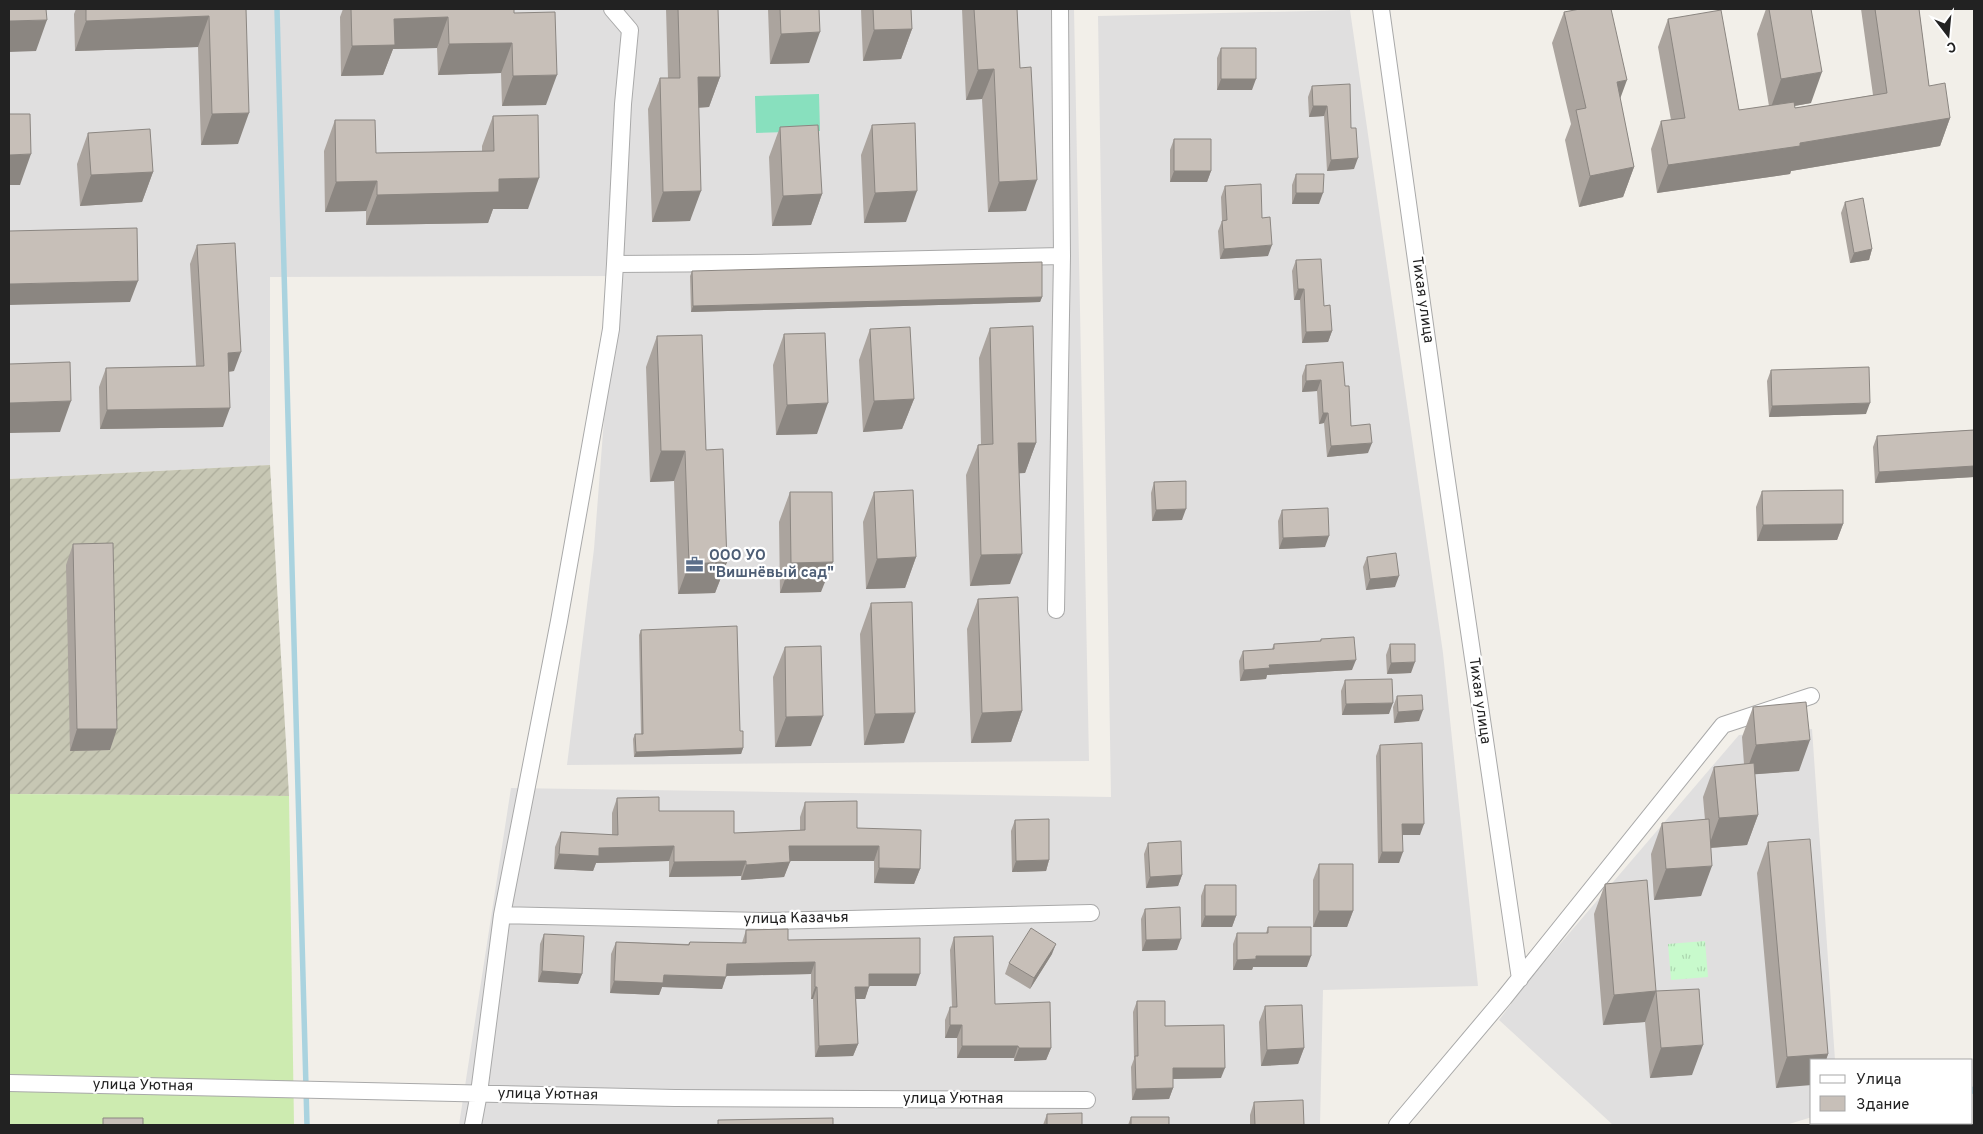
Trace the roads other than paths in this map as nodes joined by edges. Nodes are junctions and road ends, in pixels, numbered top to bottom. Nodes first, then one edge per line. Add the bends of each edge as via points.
1 (612, 9) edge
2 (1060, 9) edge
3 (1381, 9) edge
4 (1062, 256) junction
5 (615, 264) junction
6 (1056, 610) dead end
7 (1811, 696) dead end
8 (1091, 913) dead end
9 (502, 916) junction
10 (1520, 979) junction
11 (9, 1084) edge
12 (479, 1093) junction
13 (1087, 1100) dead end
14 (473, 1125) edge
15 (1397, 1125) edge

1 - 5 street via 630,30
2 - 4 street
3 - 10 street, Тихая улица
4 - 5 street
4 - 6 street
5 - 9 street via 611,329
7 - 10 street via 1723,725
8 - 9 street, улица Казачья via 769,920
9 - 12 street
10 - 15 street
11 - 12 street, улица Уютная
12 - 13 street, улица Уютная via 675,1098
12 - 14 street

